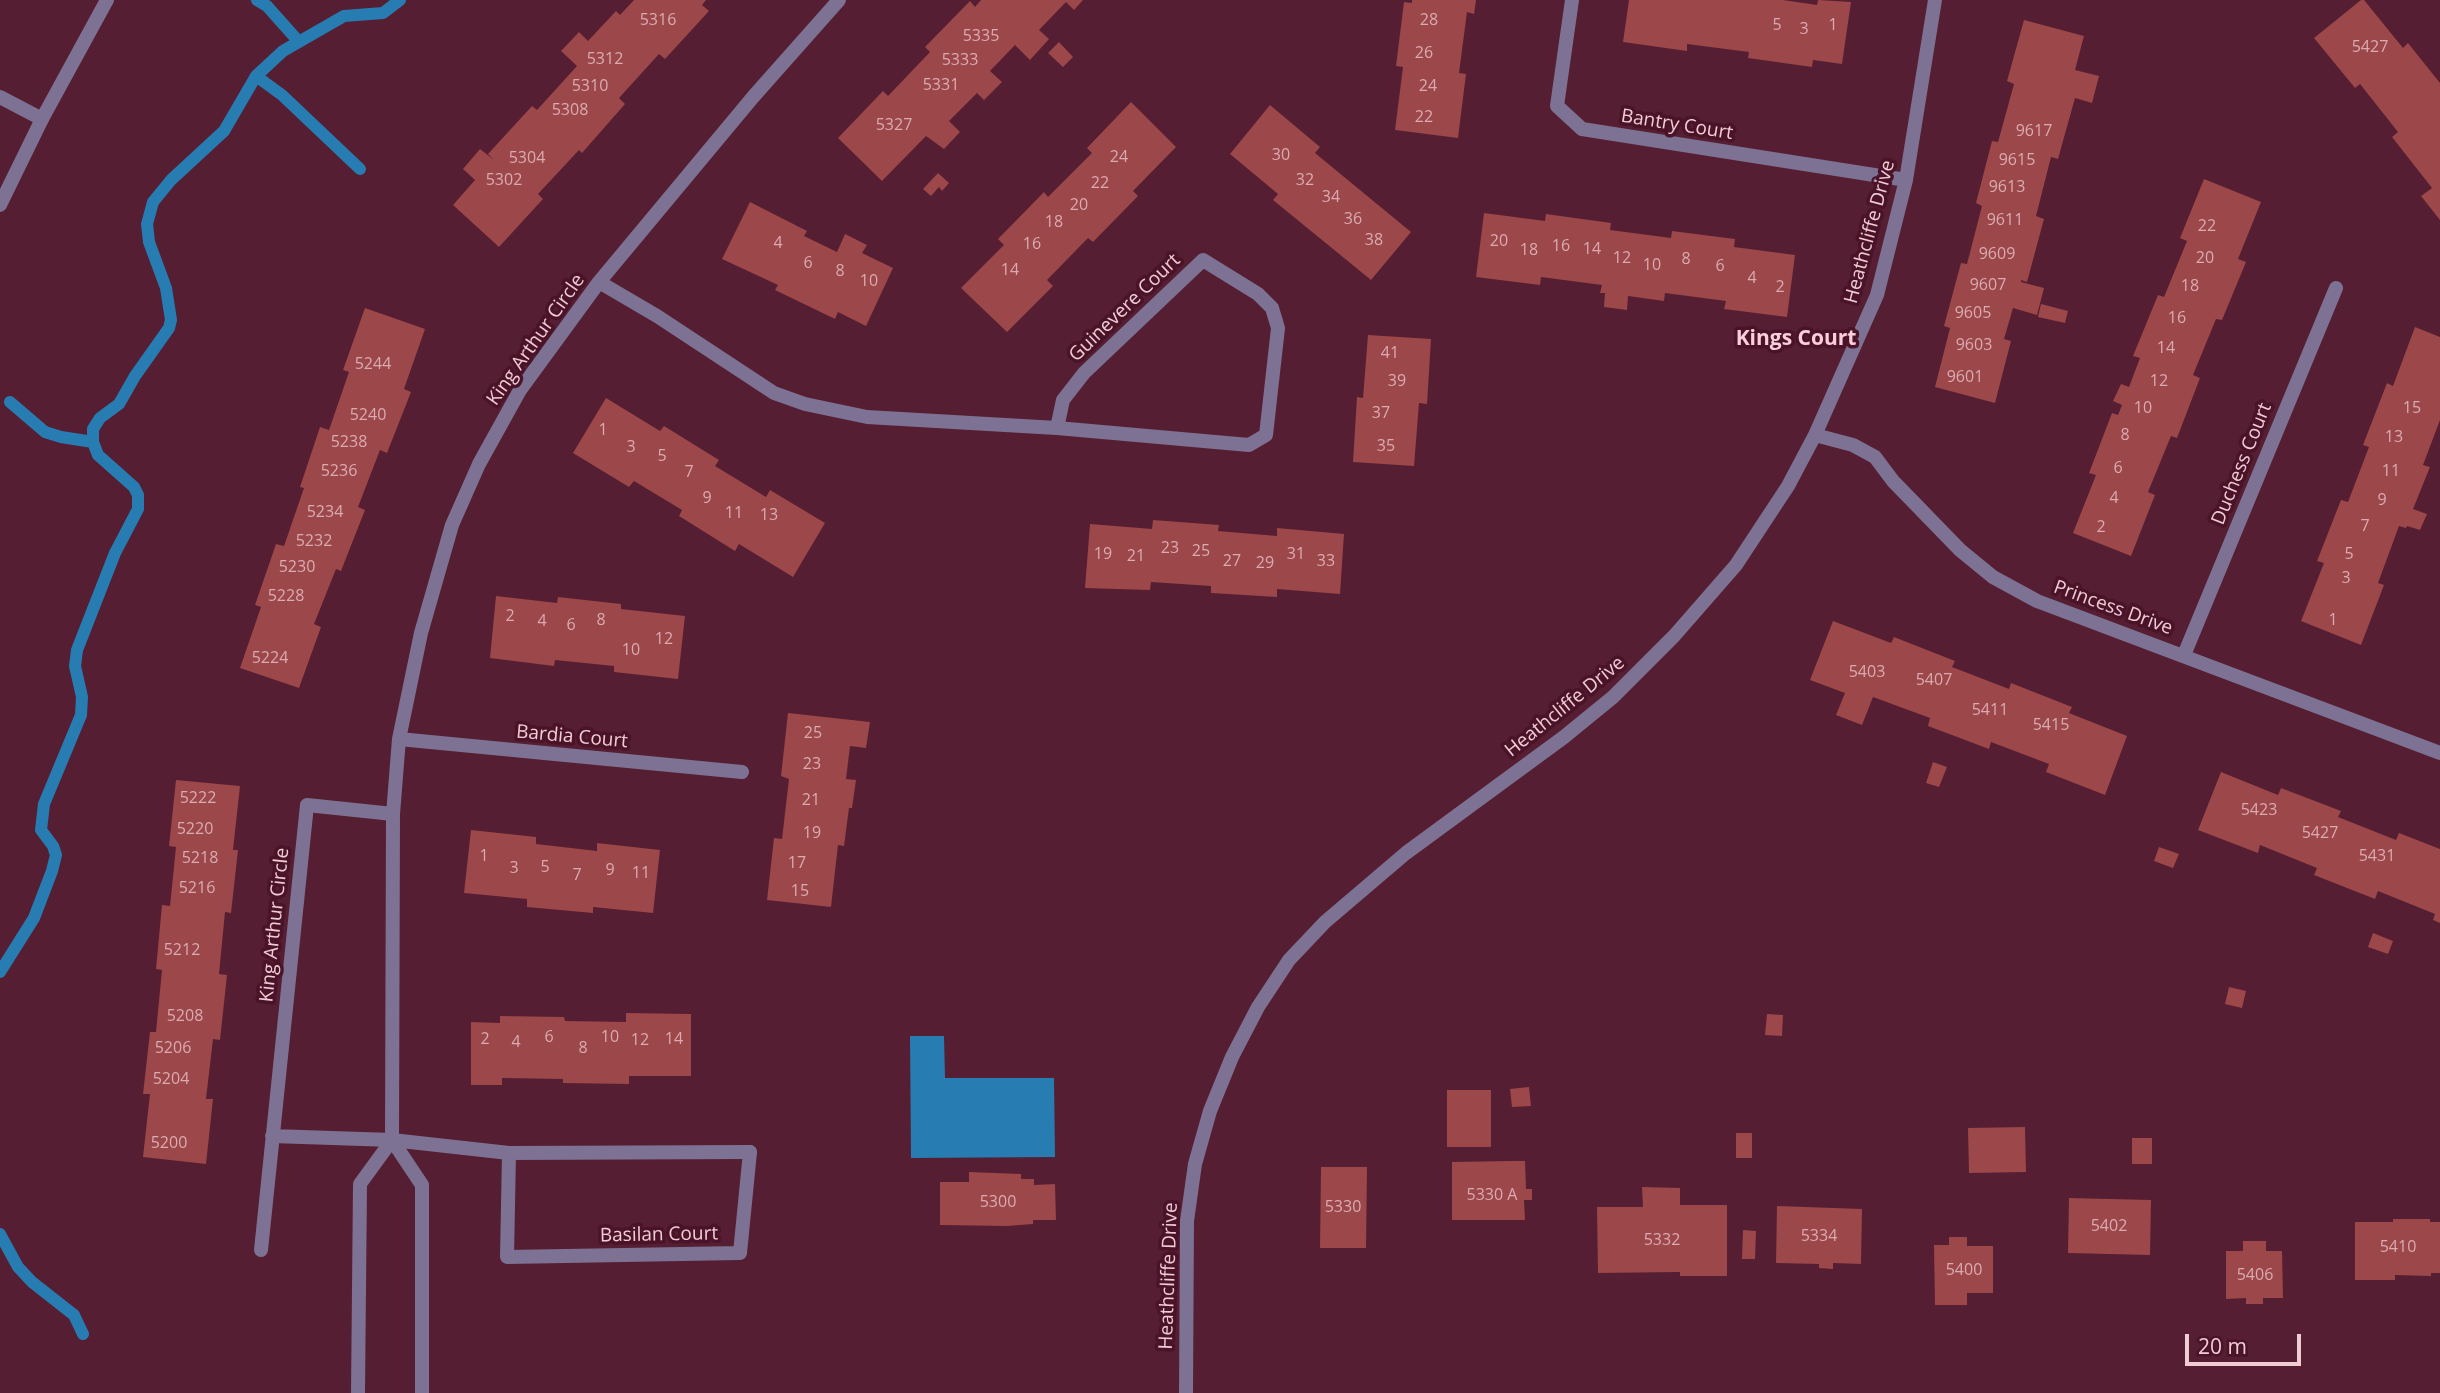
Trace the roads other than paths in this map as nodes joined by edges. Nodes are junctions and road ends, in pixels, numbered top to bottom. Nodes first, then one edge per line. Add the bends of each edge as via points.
1 (107, 0) edge
2 (839, 0) edge
3 (1572, 0) edge
4 (1934, 0) edge
5 (0, 97) edge
6 (42, 119) junction
7 (1906, 180) junction
8 (0, 205) edge
9 (599, 282) junction
10 (2336, 288) dead end
11 (1057, 428) junction
12 (1815, 435) junction
13 (2184, 655) junction
14 (400, 739) junction
15 (2440, 753) edge
16 (742, 772) dead end
17 (393, 814) junction
18 (272, 1136) junction
19 (392, 1140) junction
20 (509, 1153) junction
21 (261, 1250) dead end
22 (358, 1393) edge
23 (422, 1393) edge
24 (1186, 1393) edge

1 - 6 street
2 - 9 street, King Arthur Circle
3 - 7 street, Bantry Court via 1557,106 1582,129
4 - 7 street, Heathcliffe Drive
5 - 6 street
6 - 8 street
7 - 12 street, Heathcliffe Drive via 1877,295
9 - 11 street, Guinevere Court via 774,393 805,404 867,417
9 - 14 street, King Arthur Circle via 520,390 452,525 421,633
10 - 13 street, Duchess Court
11 - 11 street, Guinevere Court via 1249,445 1266,435 1278,328 1272,308 1258,293 1203,260 1084,373 1063,400
12 - 13 street, Princess Drive via 1853,445 1875,457 1938,527 1993,577 2037,601
12 - 24 street, Heathcliffe Drive via 1788,486 1735,565 1674,636 1613,697 1406,853 1325,922 1289,961 1258,1007 1210,1111 1195,1164 1186,1221
13 - 15 street, Princess Drive
14 - 16 street, Bardia Court
14 - 17 street, King Arthur Circle
17 - 18 street, King Arthur Circle via 307,805
17 - 19 street, King Arthur Circle
18 - 19 street
18 - 21 street, King Arthur Circle
19 - 20 street, Basilan Court
19 - 22 street via 360,1184
19 - 23 street via 422,1185
20 - 20 street, Basilan Court via 750,1152 740,1253 508,1257

